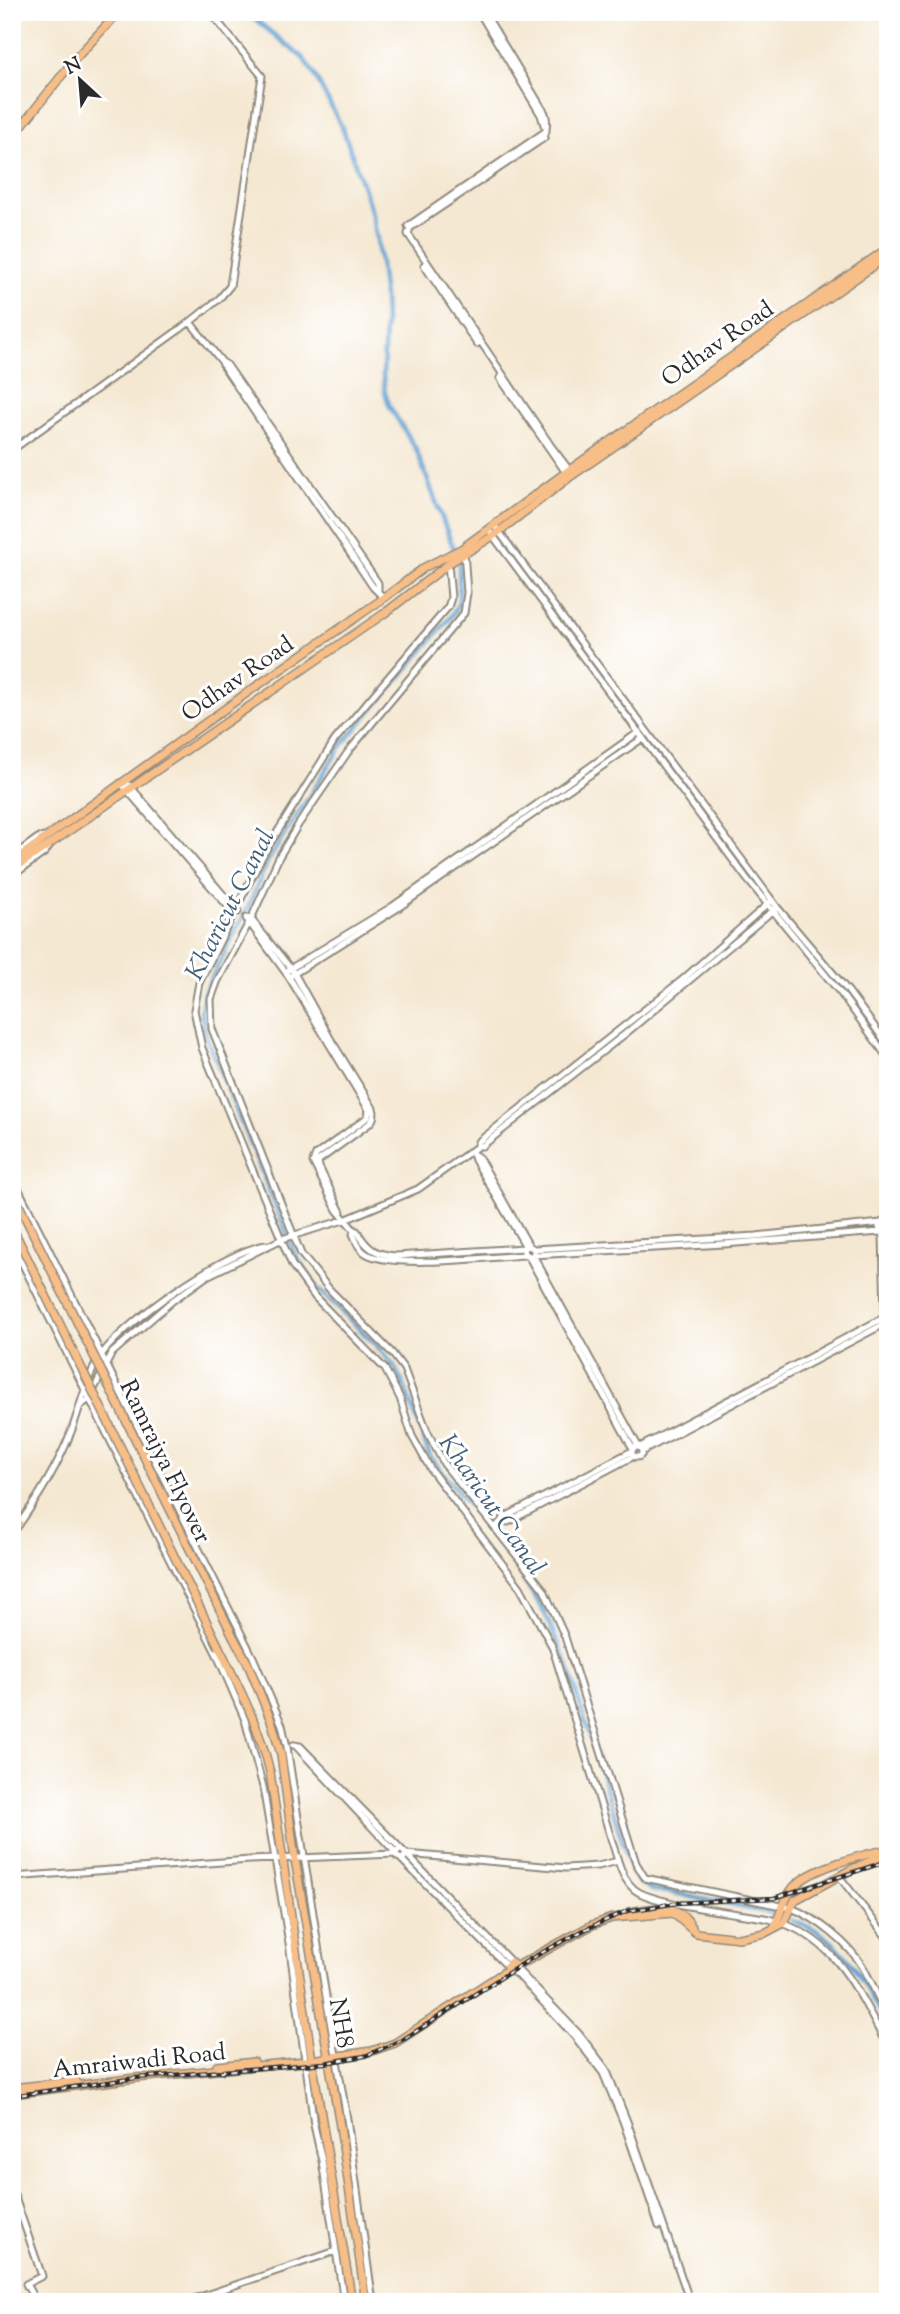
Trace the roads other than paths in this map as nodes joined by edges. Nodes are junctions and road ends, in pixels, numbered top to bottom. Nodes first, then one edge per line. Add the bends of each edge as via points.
1 (116, 12) edge
2 (210, 12) edge
3 (482, 12) edge
4 (12, 132) edge
5 (12, 138) edge
6 (888, 248) edge
7 (888, 256) edge
8 (190, 322) junction
9 (12, 450) edge
10 (569, 474) junction
11 (494, 530) junction
12 (463, 550) junction
13 (448, 559) junction
14 (384, 598) junction
15 (644, 729) junction
16 (649, 734) junction
17 (640, 736) junction
18 (123, 782) junction
19 (129, 790) junction
20 (51, 839) junction
21 (42, 845) junction
22 (12, 860) edge
23 (12, 870) edge
24 (12, 876) edge
25 (770, 902) junction
26 (775, 908) junction
27 (236, 911) junction
28 (248, 919) junction
29 (290, 973) junction
30 (888, 1045) edge
31 (888, 1058) edge
32 (478, 1146) junction
33 (473, 1153) junction
34 (12, 1175) edge
35 (12, 1191) edge
36 (347, 1219) junction
37 (884, 1222) edge
38 (12, 1227) edge
39 (884, 1232) edge
40 (293, 1235) junction
41 (282, 1239) junction
42 (12, 1243) edge
43 (269, 1245) junction
44 (529, 1251) junction
45 (888, 1322) edge
46 (102, 1354) junction
47 (106, 1363) junction
48 (85, 1391) junction
49 (89, 1399) junction
50 (80, 1406) junction
51 (637, 1450) junction
52 (12, 1511) edge
53 (19, 1524) junction
54 (495, 1528) junction
55 (12, 1534) edge
56 (218, 1657) junction
57 (229, 1667) junction
58 (287, 1744) junction
59 (280, 1751) junction
60 (888, 1849) edge
61 (400, 1854) junction
62 (888, 1857) edge
63 (295, 1858) junction
64 (278, 1859) junction
65 (304, 1859) junction
66 (618, 1861) junction
67 (839, 1876) junction
68 (12, 1877) edge
69 (654, 1900) junction
70 (787, 1907) junction
71 (652, 1909) junction
72 (778, 1924) junction
73 (696, 1933) junction
74 (888, 1939) edge
75 (510, 1966) junction
76 (888, 2017) edge
77 (888, 2047) edge
78 (332, 2056) junction
79 (309, 2061) junction
80 (12, 2088) edge
81 (12, 2094) edge
82 (12, 2189) edge
83 (336, 2251) junction
84 (34, 2300) edge
85 (24, 2302) edge
86 (186, 2302) edge
87 (344, 2302) edge
88 (352, 2302) edge
89 (366, 2302) edge
90 (373, 2302) edge
91 (688, 2302) edge

1 - 4 main road via 67,62
1 - 5 main road
2 - 8 street via 262,76 230,286
3 - 10 street via 544,121 542,135 416,219 405,233 434,282
6 - 10 main road, Odhav Road
7 - 10 main road, Odhav Road
8 - 9 street
8 - 14 street
10 - 11 main road, Odhav Road
11 - 12 main road, Odhav Road
11 - 15 street
11 - 17 street
12 - 13 main road, Odhav Road
12 - 28 street via 464,613 328,780 279,857
13 - 14 main road, Odhav Road via 425,567
13 - 19 main road, Odhav Road via 384,613
13 - 27 street via 448,607 335,740 262,855
14 - 18 main road, Odhav Road
15 - 16 street
15 - 17 street
16 - 17 street
16 - 25 street
17 - 25 street
17 - 29 street via 406,902
18 - 19 street
18 - 20 main road, Odhav Road
19 - 20 main road, Odhav Road
19 - 27 street
20 - 21 main road
20 - 22 street via 38,838
20 - 24 street via 44,853
21 - 22 main road
21 - 23 main road
25 - 26 street
25 - 32 street
26 - 30 street via 848,991
26 - 31 street
26 - 32 street via 587,1064
27 - 28 street
27 - 41 street via 199,983 196,1028
28 - 29 street
28 - 40 street via 211,999 212,1030
29 - 36 street via 371,1111 314,1160 337,1210
32 - 33 street
33 - 36 street via 418,1189
33 - 44 street
34 - 46 street
35 - 59 main road, Ramrajya Flyover, bridge via 248,1664
36 - 40 street
36 - 44 street via 364,1253 383,1260
37 - 39 street via 879,1227
37 - 44 street via 757,1236
38 - 57 main road, Ramrajya Flyover, bridge
39 - 44 street
39 - 51 street via 885,1317
40 - 41 street
40 - 54 street via 310,1266 404,1369 426,1431 444,1464
41 - 43 street
41 - 66 street via 292,1265 315,1297 385,1369 430,1470 496,1552 542,1627 556,1656
42 - 48 street
43 - 46 street via 230,1258 178,1288
43 - 47 street via 207,1276 172,1301
44 - 51 street
45 - 51 street
46 - 47 street
46 - 48 street
47 - 49 street
47 - 58 street via 253,1657
48 - 49 street
48 - 50 street
49 - 50 street
49 - 56 street
50 - 53 street via 52,1472
51 - 54 street
52 - 53 main road
53 - 55 street
54 - 70 street via 544,1590 565,1637 636,1863 645,1878
56 - 57 main road
56 - 64 street via 246,1720
57 - 64 main road, Ramrajya Flyover via 264,1748
58 - 59 street
58 - 61 street via 295,1745
58 - 65 street
59 - 63 main road, NH8
60 - 70 main road via 804,1879 794,1887
61 - 65 street
61 - 66 street via 566,1868
61 - 75 street
62 - 67 main road
63 - 64 street
63 - 65 street
63 - 78 main road, NH8
64 - 68 street
64 - 79 main road, NH8
65 - 78 street
66 - 69 street via 635,1891
67 - 70 main road
67 - 74 street
69 - 71 street
69 - 72 street
70 - 72 main road
70 - 76 street via 806,1913 844,1945 861,1965
71 - 73 main road via 682,1912
71 - 75 main road via 611,1914 590,1922
72 - 73 main road via 765,1933 739,1938
72 - 77 street via 808,1936 842,1964
73 - 75 main road via 673,1913 612,1919
75 - 78 main road via 391,2040
75 - 91 street via 579,2034 606,2069
78 - 79 main road
78 - 89 main road, NH8
78 - 90 street
79 - 80 main road
79 - 81 main road, Amraiwadi Road
79 - 83 street
79 - 88 main road, NH8
82 - 84 street via 42,2276 26,2284
83 - 86 street
83 - 87 street
84 - 85 street

